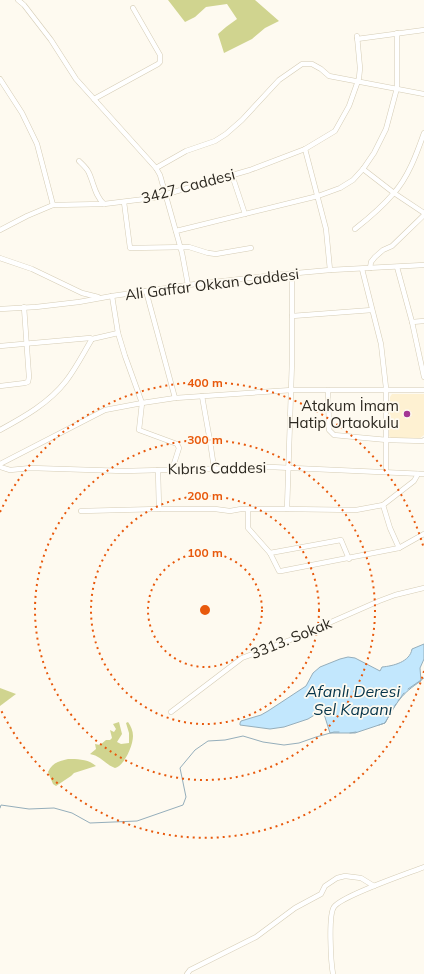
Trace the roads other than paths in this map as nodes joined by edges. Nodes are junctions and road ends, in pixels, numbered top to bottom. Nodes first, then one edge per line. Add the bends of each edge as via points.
1 (18, 0) edge
2 (133, 8) dead end
3 (424, 30) edge
4 (397, 33) junction
5 (0, 79) edge
6 (358, 83) junction
7 (396, 90) junction
8 (424, 94) edge
9 (94, 99) junction
10 (424, 133) edge
11 (305, 149) junction
12 (79, 161) dead end
13 (156, 168) junction
14 (364, 169) junction
15 (232, 175) junction
16 (394, 193) junction
17 (166, 194) junction
18 (318, 196) junction
19 (124, 202) junction
20 (104, 204) junction
21 (53, 205) junction
22 (245, 214) junction
23 (424, 214) edge
24 (355, 229) dead end
25 (0, 230) edge
26 (176, 231) junction
27 (180, 247) junction
28 (251, 248) dead end
29 (0, 258) edge
30 (424, 261) edge
31 (422, 265) edge
32 (397, 267) junction
33 (370, 268) junction
34 (362, 269) junction
35 (330, 270) junction
36 (292, 274) junction
37 (188, 285) junction
38 (146, 291) junction
39 (112, 296) junction
40 (100, 298) junction
41 (24, 307) junction
42 (0, 308) edge
43 (372, 310) junction
44 (292, 316) junction
45 (424, 321) edge
46 (412, 322) junction
47 (118, 333) junction
48 (92, 338) junction
49 (26, 343) junction
50 (0, 346) edge
51 (424, 377) edge
52 (0, 386) edge
53 (292, 390) junction
54 (328, 390) junction
55 (387, 390) junction
56 (424, 390) edge
57 (202, 396) junction
58 (175, 398) junction
59 (142, 402) junction
60 (0, 430) edge
61 (387, 440) junction
62 (424, 440) edge
63 (0, 464) edge
64 (0, 467) edge
65 (214, 468) junction
66 (289, 468) junction
67 (158, 470) junction
68 (172, 470) junction
69 (386, 472) junction
70 (418, 474) junction
71 (424, 474) edge
72 (383, 505) junction
73 (159, 509) junction
74 (286, 509) junction
75 (248, 510) junction
76 (81, 511) dead end
77 (424, 534) edge
78 (399, 548) junction
79 (270, 553) junction
80 (349, 559) junction
81 (424, 588) edge
82 (171, 712) dead end
83 (424, 867) edge
84 (374, 886) junction
85 (187, 974) edge
86 (333, 974) edge

1 - 9 street via 51,40 76,79
2 - 9 street via 160,55 160,62
3 - 4 street
4 - 6 street, 3427 Caddesi via 357,37 360,68
4 - 7 street
5 - 21 street via 22,113 37,144
6 - 7 street
6 - 11 street, 3427 Caddesi via 335,131
6 - 13 street via 329,76 312,64 302,64 275,84 242,120 215,142 186,151
7 - 8 street
7 - 14 street via 386,129
9 - 13 street
10 - 16 street via 406,174
11 - 15 street, 3427 Caddesi
11 - 18 street
12 - 20 street via 88,171 94,189
13 - 17 street
14 - 16 street
14 - 18 street via 340,188
15 - 17 street, 3427 Caddesi
15 - 22 street
16 - 23 street
16 - 24 street
17 - 19 street, 3427 Caddesi
17 - 26 street
18 - 22 street
18 - 35 street via 326,229
19 - 20 street, 3427 Caddesi
19 - 27 street via 130,248
20 - 21 street, 3427 Caddesi
21 - 25 street, 3427 Caddesi
22 - 26 street
23 - 33 street via 392,246 375,256
26 - 27 street
27 - 28 street via 216,254
27 - 37 street
29 - 40 street via 32,269 82,293
30 - 31 street
31 - 32 street, Ali Gaffar Okkan Caddesi
32 - 33 street, Ali Gaffar Okkan Caddesi
32 - 46 street
33 - 34 street, Ali Gaffar Okkan Caddesi
34 - 35 street, Ali Gaffar Okkan Caddesi
34 - 43 street
35 - 36 street, Ali Gaffar Okkan Caddesi
36 - 37 street, Ali Gaffar Okkan Caddesi
36 - 44 street
37 - 38 street, Ali Gaffar Okkan Caddesi
38 - 39 street, Ali Gaffar Okkan Caddesi
38 - 58 street
39 - 40 street, Ali Gaffar Okkan Caddesi
39 - 47 street
40 - 41 street, Ali Gaffar Okkan Caddesi
41 - 42 street, Ali Gaffar Okkan Caddesi
41 - 49 street
43 - 44 street
43 - 55 street via 381,344
44 - 53 street
45 - 46 street
46 - 51 street
47 - 48 street
47 - 59 street
48 - 49 street
48 - 60 street via 66,381 50,398 31,413
49 - 50 street
49 - 52 street via 28,382
53 - 54 street
53 - 57 street
53 - 66 street
54 - 55 street
54 - 61 street via 331,433
55 - 56 street
55 - 61 street
57 - 58 street
57 - 65 street
58 - 59 street
59 - 63 street via 105,410
59 - 68 street via 140,430 177,444 179,448
61 - 62 street
61 - 69 street
64 - 67 street, Kıbrıs Caddesi via 10,470
65 - 66 street, Kıbrıs Caddesi
65 - 68 street, Kıbrıs Caddesi
66 - 69 street, Kıbrıs Caddesi
66 - 74 street
67 - 68 street, Kıbrıs Caddesi
67 - 73 street
69 - 70 street, Kıbrıs Caddesi
70 - 71 street, Kıbrıs Caddesi
70 - 72 street via 414,481
72 - 74 street via 356,510
72 - 78 street
73 - 75 street
73 - 76 street
74 - 75 street
75 - 79 street via 248,528
77 - 78 street
78 - 80 street
79 - 80 street via 281,572
79 - 80 street via 341,540
81 - 82 street, 3313. Sokak via 378,601 242,658
83 - 84 street
84 - 85 street via 361,878 337,878 325,886 321,894 295,908 256,937 190,970
84 - 86 street via 334,906 331,916

